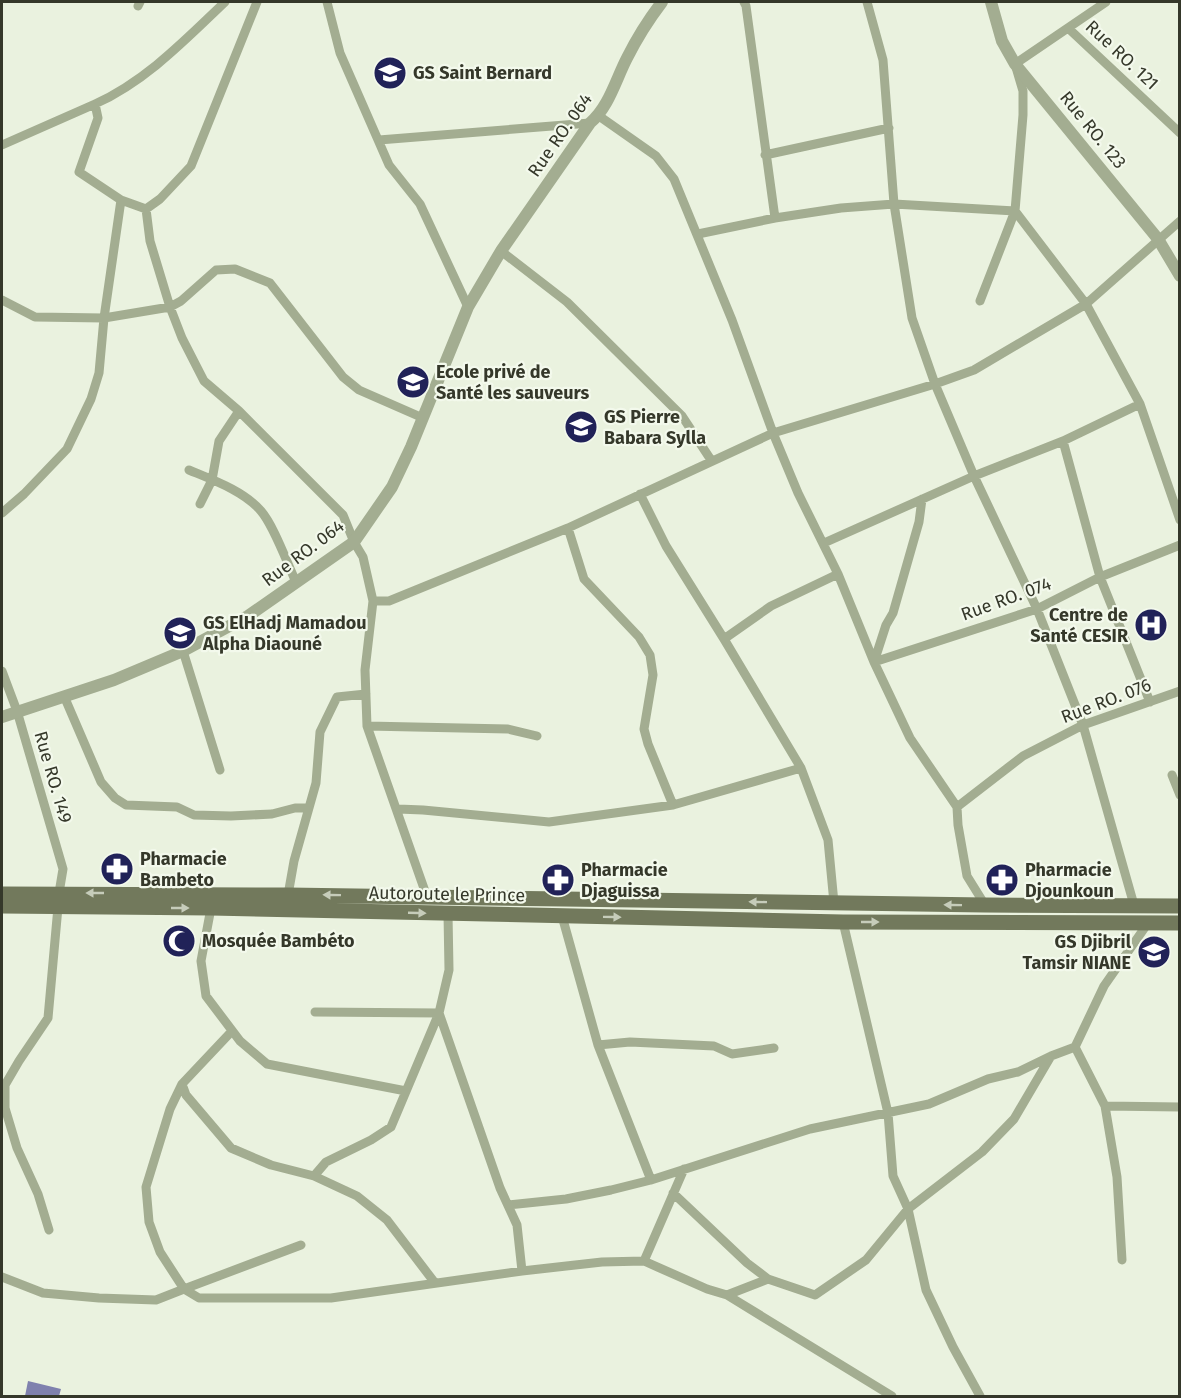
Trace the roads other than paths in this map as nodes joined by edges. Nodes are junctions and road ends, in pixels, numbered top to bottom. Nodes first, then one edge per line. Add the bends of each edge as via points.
1 (225, 2) edge
2 (257, 2) edge
3 (327, 2) edge
4 (662, 2) edge
5 (744, 2) edge
6 (867, 2) edge
7 (991, 2) edge
8 (1106, 2) edge
9 (1068, 28) junction
10 (1015, 64) junction
11 (95, 105) junction
12 (595, 120) junction
13 (889, 128) junction
14 (1179, 133) edge
15 (379, 141) junction
16 (2, 145) edge
17 (765, 154) junction
18 (121, 200) junction
19 (894, 204) junction
20 (146, 209) junction
21 (1015, 211) junction
22 (775, 218) junction
23 (1179, 221) edge
24 (698, 234) junction
25 (1158, 239) junction
26 (501, 251) junction
27 (1179, 276) edge
28 (2, 300) edge
29 (980, 301) dead end
30 (1086, 304) junction
31 (170, 307) junction
32 (468, 307) junction
33 (104, 318) junction
34 (935, 384) junction
35 (1140, 404) junction
36 (239, 411) junction
37 (423, 418) junction
38 (773, 433) junction
39 (1063, 441) junction
40 (711, 460) junction
41 (189, 470) dead end
42 (974, 476) junction
43 (212, 480) junction
44 (640, 494) junction
45 (922, 499) junction
46 (200, 504) dead end
47 (2, 513) edge
48 (1179, 520) edge
49 (568, 528) junction
50 (354, 542) junction
51 (824, 543) junction
52 (1179, 545) edge
53 (838, 574) junction
54 (1100, 577) junction
55 (296, 582) junction
56 (373, 601) junction
57 (1037, 609) junction
58 (724, 639) junction
59 (183, 651) junction
60 (874, 662) junction
61 (2, 671) edge
62 (1179, 691) edge
63 (366, 694) junction
64 (64, 696) junction
65 (1150, 702) junction
66 (17, 711) junction
67 (2, 717) edge
68 (1083, 725) junction
69 (367, 726) junction
70 (537, 736) dead end
71 (801, 768) junction
72 (220, 770) dead end
73 (1172, 775) dead end
74 (1179, 795) edge
75 (673, 805) junction
76 (957, 807) junction
77 (309, 808) junction
78 (398, 809) junction
79 (2, 888) edge
80 (2, 894) edge
81 (288, 894) junction
82 (428, 897) junction
83 (59, 900) junction
84 (834, 903) junction
85 (985, 905) junction
86 (1134, 905) junction
87 (2, 906) edge
88 (1179, 906) edge
89 (211, 908) junction
90 (2, 913) edge
91 (448, 914) junction
92 (562, 916) junction
93 (843, 922) junction
94 (1148, 923) junction
95 (1179, 923) edge
96 (315, 1012) dead end
97 (439, 1013) junction
98 (232, 1031) junction
99 (598, 1045) junction
100 (1075, 1047) junction
101 (774, 1048) dead end
102 (1052, 1056) junction
103 (182, 1084) junction
104 (406, 1091) junction
105 (1106, 1106) junction
106 (1179, 1107) edge
107 (3, 1108) edge
108 (888, 1113) junction
109 (684, 1169) junction
110 (314, 1176) junction
111 (651, 1180) junction
112 (673, 1192) junction
113 (508, 1205) junction
114 (908, 1209) junction
115 (49, 1230) dead end
116 (301, 1245) dead end
117 (1122, 1260) dead end
118 (644, 1261) junction
119 (522, 1271) junction
120 (2, 1277) edge
121 (768, 1279) junction
122 (435, 1283) junction
123 (184, 1289) junction
124 (727, 1295) junction
125 (892, 1396) edge
126 (980, 1396) edge

1 - 11 street via 164,60
2 - 20 street via 191,166
3 - 15 street via 340,53
4 - 12 street, Rue RO. 064
5 - 17 street
6 - 13 street via 883,60
7 - 10 street, Rue RO. 123 via 1002,41
8 - 9 street
9 - 10 street
9 - 14 street, Rue RO. 121
10 - 21 street via 1023,91
10 - 25 street, Rue RO. 123
11 - 16 street
11 - 18 street via 98,118 79,172
12 - 15 street
12 - 24 street via 656,156 674,179
12 - 26 street, Rue RO. 064
13 - 17 street
13 - 19 street
15 - 32 street via 389,165 420,204
17 - 22 street
18 - 20 street
18 - 33 street
19 - 21 street
19 - 22 street
19 - 34 street via 912,318
20 - 31 street via 150,241
21 - 29 street
21 - 30 street
22 - 24 street
23 - 25 street
24 - 38 street
25 - 27 street, Rue RO. 123
25 - 30 street
26 - 32 street, Rue RO. 064
26 - 40 street via 567,302 682,416
28 - 33 street via 36,316
30 - 34 street via 974,370
30 - 35 street
31 - 33 street
31 - 36 street via 204,381
31 - 37 street via 216,270 235,269 270,283 343,377 359,390
32 - 37 street, Rue RO. 064
33 - 47 street via 99,374 67,449
34 - 38 street
34 - 42 street
35 - 39 street
35 - 48 street
36 - 43 street via 219,441
36 - 50 street via 344,515
37 - 50 street, Rue RO. 064 via 392,487
38 - 40 street
38 - 51 street
39 - 42 street
39 - 54 street
40 - 44 street
41 - 43 street
42 - 45 street
42 - 57 street
43 - 46 street
43 - 55 street via 262,512
44 - 49 street
44 - 58 street via 666,546
45 - 51 street
45 - 60 street via 893,613
49 - 56 street via 389,601
49 - 75 street via 584,579 639,637 650,655 652,675 644,729
50 - 55 street, Rue RO. 064
50 - 56 street via 363,557
51 - 53 street
52 - 54 street, Rue RO. 074
53 - 58 street via 771,606
53 - 60 street
54 - 57 street, Rue RO. 074
54 - 65 street
55 - 59 street, Rue RO. 064 via 248,616
56 - 63 street via 364,670
57 - 60 street, Rue RO. 074
57 - 68 street
58 - 71 street
59 - 64 street, Rue RO. 064
59 - 72 street
60 - 76 street via 910,738
61 - 66 street, Rue RO. 149
62 - 65 street, Rue RO. 076
63 - 69 street
63 - 77 street via 337,697 328,714 320,732 316,783
64 - 66 street, Rue RO. 064
64 - 77 street via 101,782 126,805 177,807 194,815 231,816
65 - 68 street, Rue RO. 076
66 - 67 street, Rue RO. 064
66 - 83 street, Rue RO. 149 via 63,869
68 - 76 street, Rue RO. 076 via 1023,756
68 - 86 street
69 - 70 street via 508,729
69 - 78 street
71 - 75 street
71 - 84 street via 828,840
73 - 74 street
75 - 78 street via 549,822
76 - 85 street via 967,876
77 - 81 street
78 - 82 street
79 - 83 main road
80 - 83 main road, Autoroute le Prince
82 -> 81 main road, Autoroute le Prince
81 -> 83 main road, Autoroute le Prince
84 -> 82 main road, Autoroute le Prince
83 - 87 main road, Autoroute le Prince
83 -> 89 main road, Autoroute le Prince
83 - 90 main road
83 - 107 street, Rue RO. 149 via 48,1018 5,1085
85 -> 84 main road, Autoroute le Prince
85 - 86 main road, Autoroute le Prince
86 - 88 main road, Autoroute le Prince
89 -> 91 main road, Autoroute le Prince
89 - 98 street via 201,962 206,996
91 - 92 main road, Autoroute le Prince
91 - 97 street via 449,970
92 -> 93 main road, Autoroute le Prince
92 - 99 street
93 -> 94 main road, Autoroute le Prince
93 - 108 street
94 - 95 main road, Autoroute le Prince
94 - 100 street via 1104,986
96 - 97 street
97 - 104 street
97 - 113 street
98 - 103 street
98 - 104 street via 267,1064
99 - 101 street via 630,1042 714,1046 732,1054
99 - 111 street
100 - 102 street
100 - 105 street
102 - 108 street via 929,1104
102 - 114 street via 1014,1119 982,1152
103 - 110 street via 186,1095 231,1148 271,1165
103 - 123 street via 146,1186 149,1222 160,1252
104 - 110 street via 391,1127 326,1162
105 - 106 street
105 - 117 street via 1117,1177
107 - 115 street
108 - 109 street via 810,1129
108 - 114 street via 893,1176
109 - 111 street
109 - 112 street
110 - 122 street via 357,1196 387,1220
111 - 113 street via 577,1197
112 - 118 street
112 - 121 street
113 - 119 street via 517,1226
114 - 121 street via 866,1260 815,1295
114 - 126 street via 926,1290
116 - 123 street
118 - 119 street
118 - 124 street
119 - 122 street
120 - 123 street via 43,1293 99,1298 156,1300
121 - 124 street
122 - 123 street via 330,1298 199,1298
124 - 125 street

